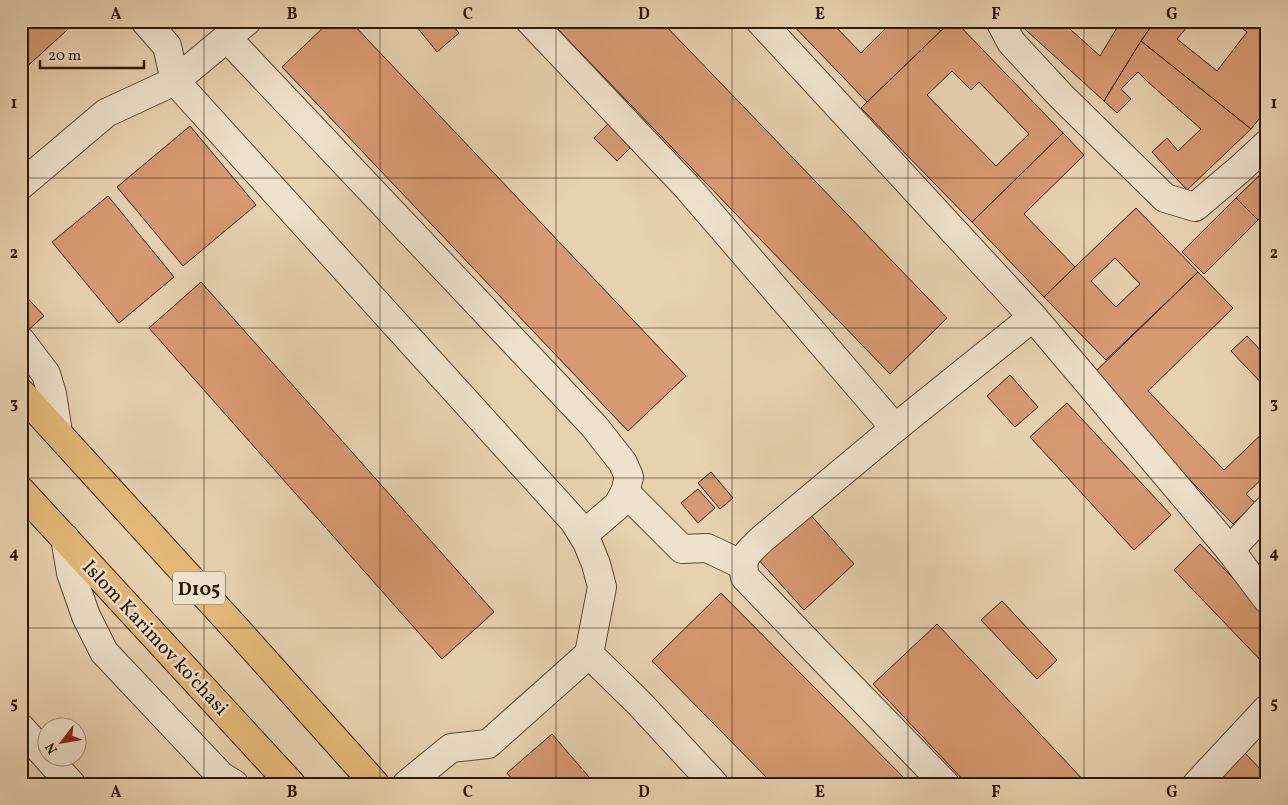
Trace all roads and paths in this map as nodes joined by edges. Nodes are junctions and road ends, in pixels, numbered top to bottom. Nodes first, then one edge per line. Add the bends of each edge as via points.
1 (145, 21) edge
2 (530, 21) edge
3 (760, 21) edge
4 (1000, 21) edge
5 (237, 30) edge
6 (176, 81) junction
7 (1267, 144) edge
8 (21, 185) edge
9 (1033, 317) junction
10 (21, 341) edge
11 (21, 393) edge
12 (895, 428) junction
13 (58, 433) junction
14 (21, 491) edge
15 (625, 492) junction
16 (1267, 510) edge
17 (583, 535) junction
18 (65, 538) junction
19 (1230, 550) junction
20 (742, 565) junction
21 (1267, 599) edge
22 (589, 654) junction
23 (1267, 709) edge
24 (21, 728) edge
25 (71, 784) edge
26 (234, 784) edge
27 (290, 784) edge
28 (375, 784) edge
29 (407, 784) edge
30 (714, 784) edge
31 (945, 784) edge
32 (1197, 784) edge

1 - 6 lane via 167,46
2 - 12 lane via 688,188
3 - 9 lane
4 - 7 lane via 1010,42 1165,198 1195,207
5 - 6 lane
5 - 15 lane via 594,426 629,476
6 - 8 lane via 106,113
6 - 17 lane
9 - 12 lane
9 - 19 lane
10 - 13 lane via 46,374
11 - 13 main road, D105
12 - 20 lane via 762,539 746,555
13 - 28 main road, D105
14 - 18 main road, Islom Karimov koʻchasi
15 - 17 lane via 618,505
15 - 20 lane via 682,549 707,548
16 - 19 lane
17 - 22 lane via 602,587
18 - 26 lane via 71,574 86,616 104,652 222,776
18 - 27 main road, Islom Karimov koʻchasi
19 - 21 lane
20 - 31 lane via 745,577
22 - 29 lane via 488,744 451,748
22 - 30 lane
23 - 32 lane
24 - 25 lane

